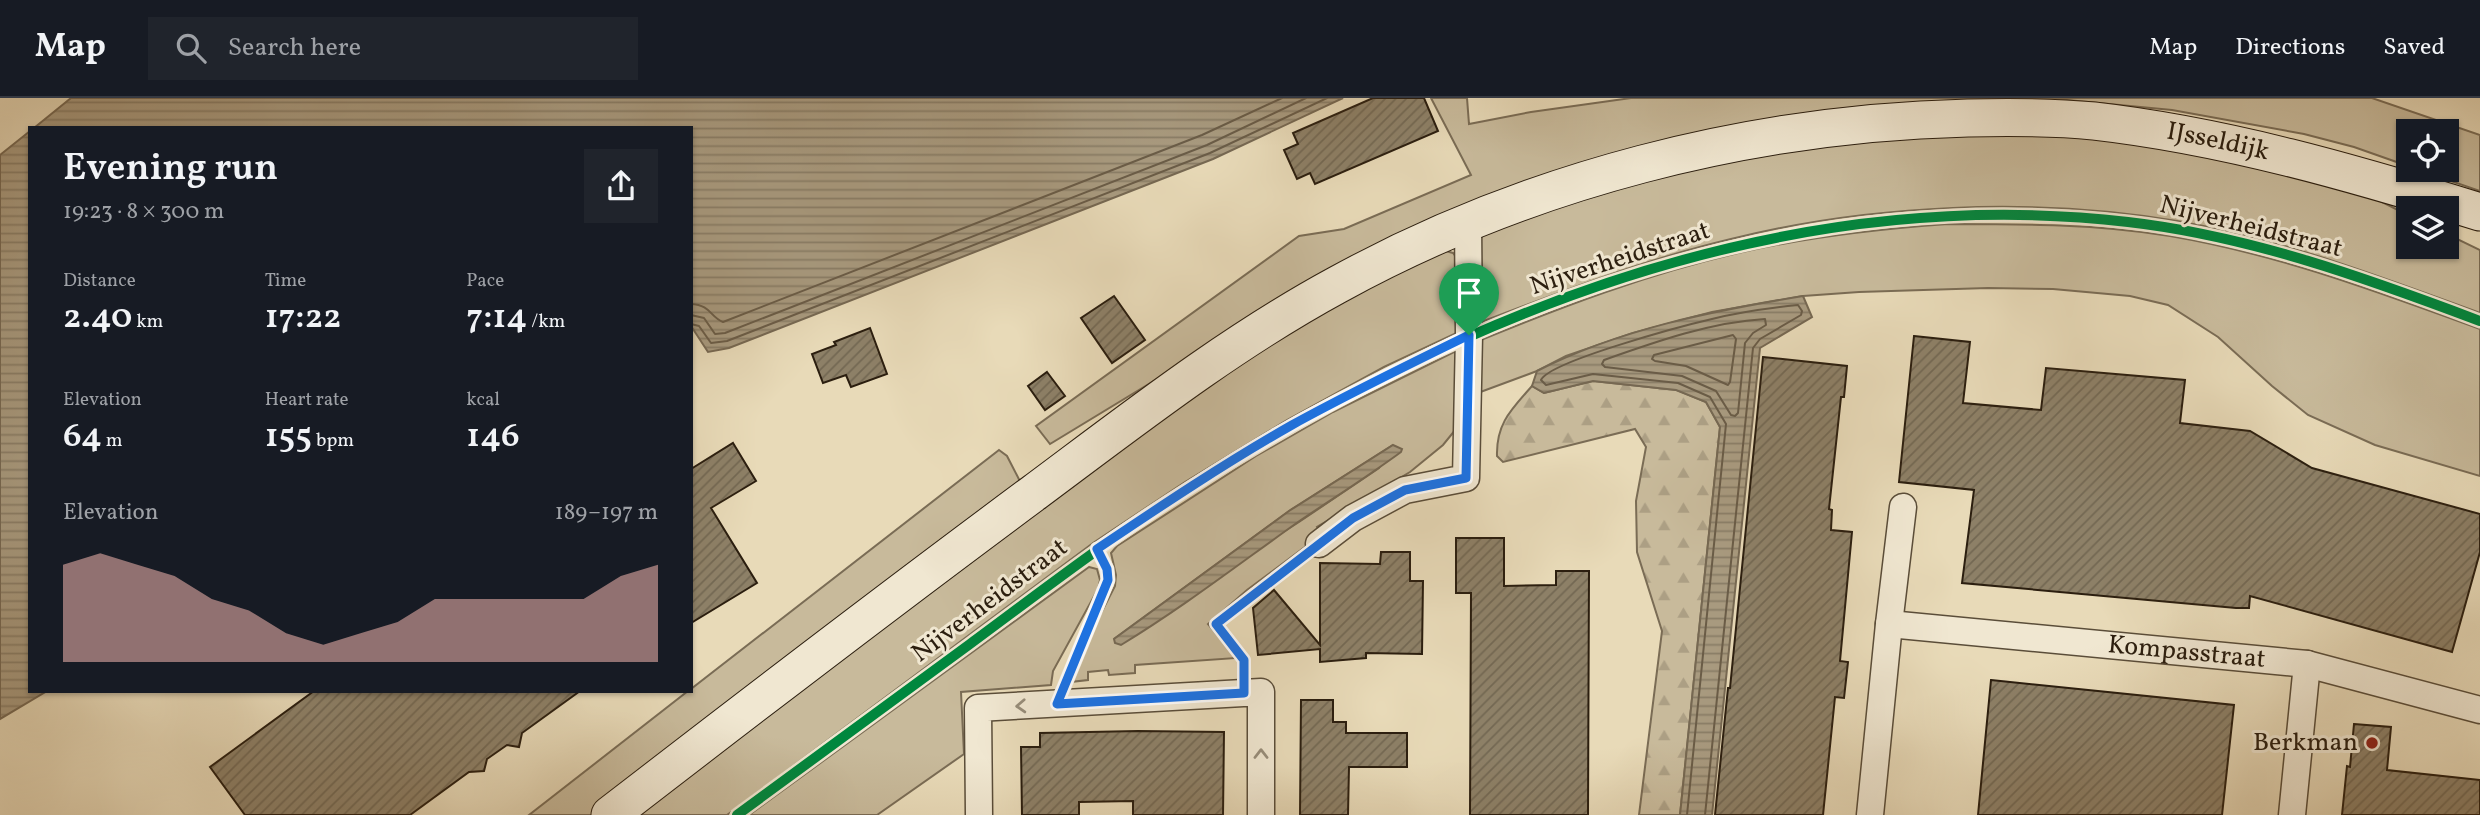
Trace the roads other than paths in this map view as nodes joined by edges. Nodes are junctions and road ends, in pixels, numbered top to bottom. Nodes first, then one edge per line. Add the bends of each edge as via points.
1 (2480, 212) edge
2 (1468, 222) junction
3 (1903, 508) dead end
4 (1318, 544) road end
5 (1889, 624) junction
6 (2307, 664) junction
7 (2480, 710) edge
8 (610, 815) edge
9 (979, 815) edge
10 (1261, 815) edge
11 (1870, 815) edge
12 (2292, 815) edge

1 - 2 street, IJsseldijk via 2348,171 2171,131 2091,121 1984,118 1872,123 1698,152 1583,181
2 - 4 street via 1466,478 1405,490 1353,518
2 - 8 street via 1337,285 1188,379
3 - 5 street
5 - 6 street, Kompasstraat
5 - 11 street
6 - 7 street, Kompasstraat
6 - 12 street
10 -> 9 street via 1252,693 978,708

